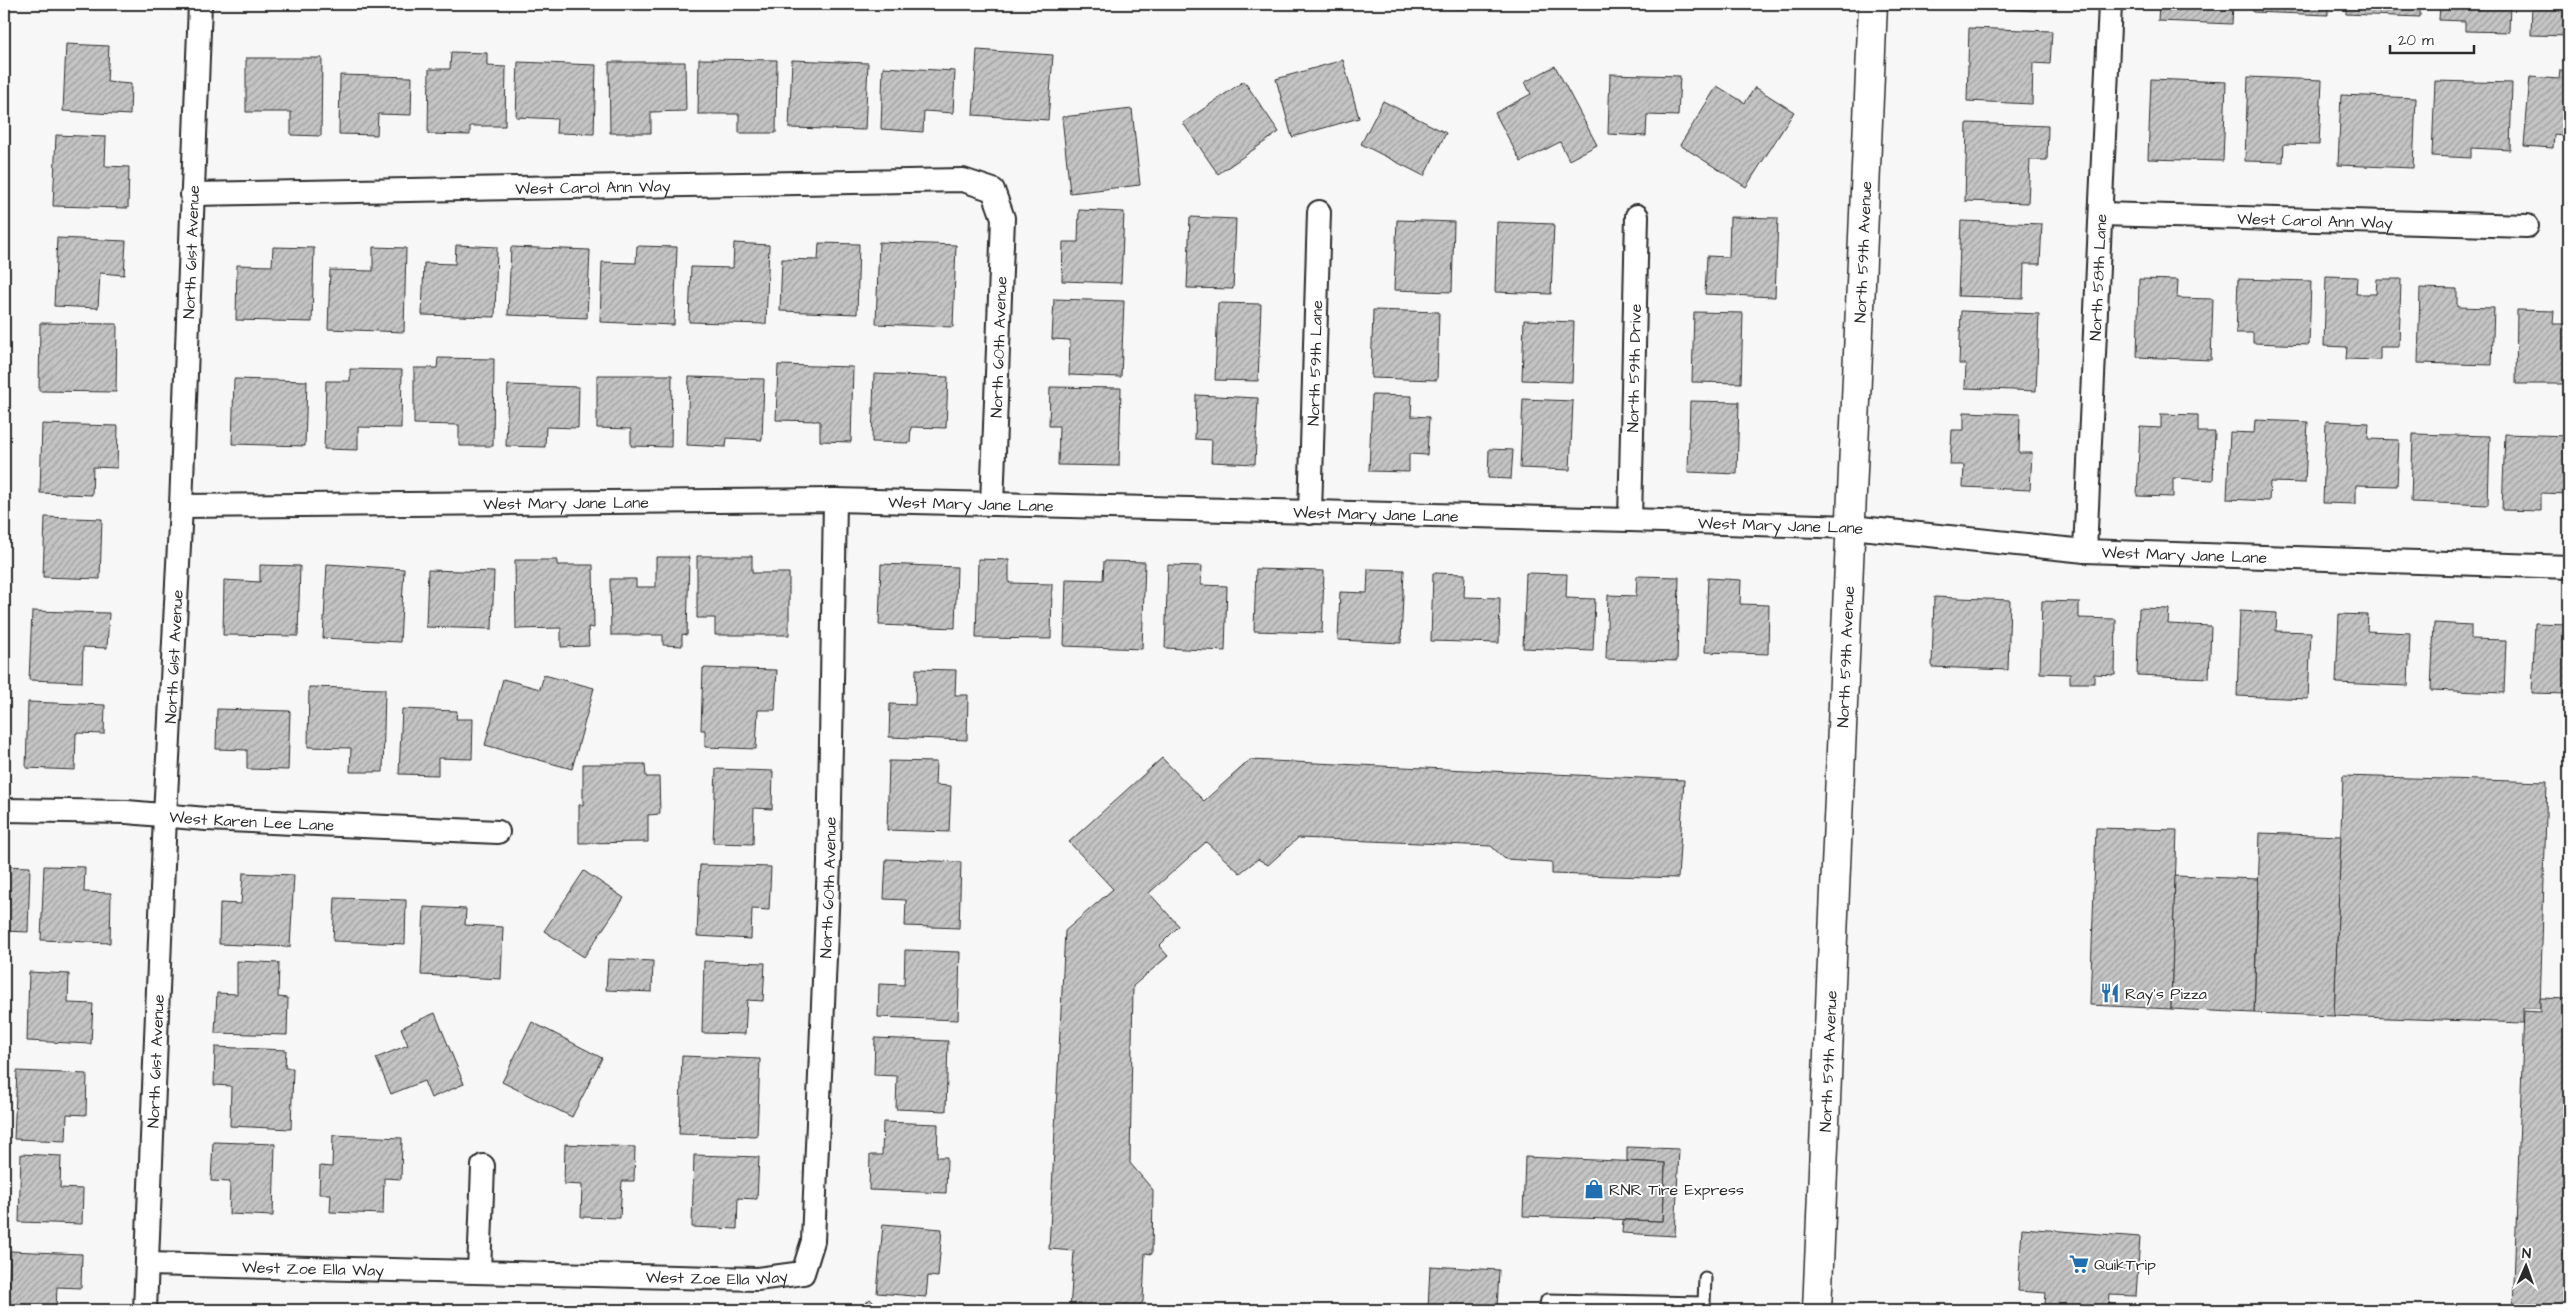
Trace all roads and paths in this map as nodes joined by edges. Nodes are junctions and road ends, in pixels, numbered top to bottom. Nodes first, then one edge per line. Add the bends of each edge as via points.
1 (200, 4) edge
2 (1873, 4) edge
3 (2110, 4) edge
4 (993, 190) joint
5 (192, 194) junction
6 (1319, 212) dead end
7 (2102, 214) junction
8 (1638, 216) dead end
9 (2527, 226) dead end
10 (835, 500) junction
11 (992, 504) junction
12 (181, 506) junction
13 (1310, 514) junction
14 (1630, 520) junction
15 (1851, 527) junction
16 (2085, 551) junction
17 (2569, 567) edge
18 (4, 810) edge
19 (165, 816) junction
20 (498, 832) dead end
21 (483, 1166) dead end
22 (147, 1264) junction
23 (479, 1271) junction
24 (803, 1272) joint
25 (1705, 1278) dead end
26 (1707, 1307) edge
27 (145, 1310) edge
28 (1545, 1310) edge
29 (1817, 1310) edge

1 - 5 street, North 61st Avenue
2 - 15 main road, North 59th Avenue
3 - 7 street, North 58th Lane
4 - 5 street, West Carol Ann Way via 963,180
4 - 11 street, North 60th Avenue via 1003,218
5 - 12 street, North 61st Avenue
6 - 13 street, North 59th Lane
7 - 9 street, West Carol Ann Way
7 - 16 street, North 58th Lane
8 - 14 street, North 59th Drive
10 - 11 street, West Mary Jane Lane
10 - 12 street, West Mary Jane Lane
10 - 24 street, North 60th Avenue via 829,862 813,1241
11 - 13 street, West Mary Jane Lane
12 - 19 street, North 61st Avenue
13 - 14 street, West Mary Jane Lane
14 - 15 street, West Mary Jane Lane
15 - 16 street, West Mary Jane Lane
15 - 29 main road, North 59th Avenue
16 - 17 street, West Mary Jane Lane
18 - 19 street, West Karen Lee Lane via 127,812
19 - 20 street, West Karen Lee Lane
19 - 22 street, North 61st Avenue
21 - 23 street
22 - 23 street, West Zoe Ella Way
22 - 27 street, North 61st Avenue
23 - 24 street, West Zoe Ella Way via 757,1279
25 - 26 lane
26 - 28 lane via 1547,1300

